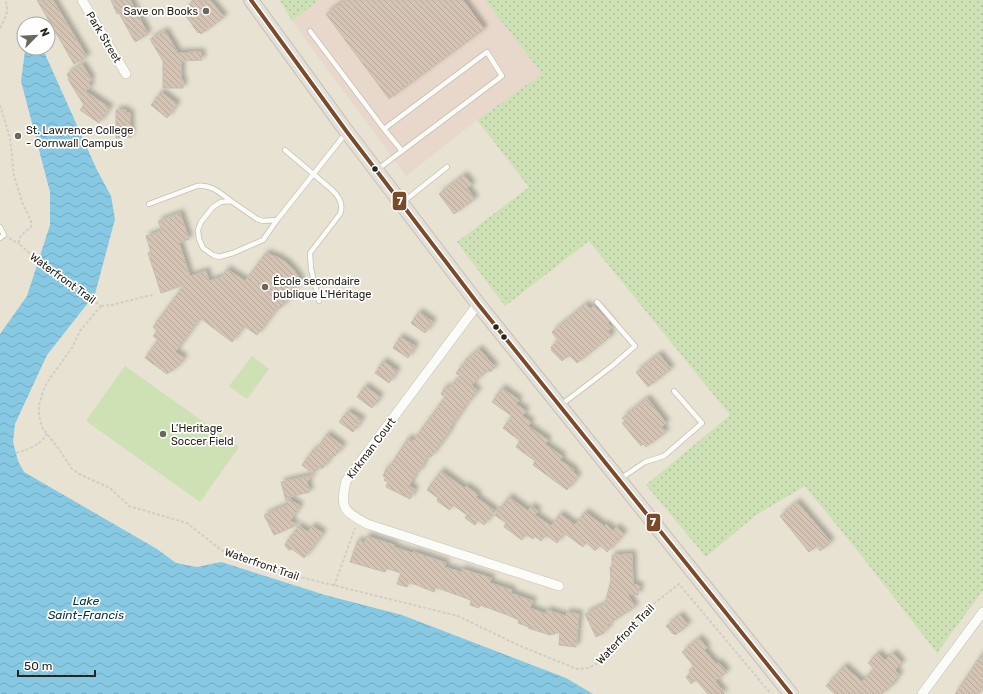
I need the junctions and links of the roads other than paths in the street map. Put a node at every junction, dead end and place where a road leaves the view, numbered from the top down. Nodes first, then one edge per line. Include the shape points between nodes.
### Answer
1 (82, 0) edge
2 (251, 0) edge
3 (310, 31) dead end
4 (126, 74) dead end
5 (384, 129) junction
6 (347, 132) junction
7 (285, 150) dead end
8 (402, 151) junction
9 (447, 167) dead end
10 (376, 170) junction
11 (313, 174) junction
12 (231, 201) junction
13 (401, 203) junction
14 (149, 204) dead end
15 (277, 220) junction
16 (0, 227) edge
17 (2, 237) edge
18 (319, 301) dead end
19 (597, 302) dead end
20 (478, 304) junction
21 (674, 391) dead end
22 (560, 406) junction
23 (619, 480) junction
24 (559, 586) dead end
25 (983, 612) edge
26 (791, 694) edge
27 (922, 694) edge

1 - 4 street, Park Street
2 - 6 main road
3 - 5 lane
5 - 8 lane
5 - 8 lane via 487,52 502,76
6 - 10 main road
6 - 11 lane
7 - 11 lane
8 - 10 lane
9 - 13 lane
10 - 13 main road
11 - 15 lane
11 - 18 lane via 337,195 342,209 310,253
12 - 14 lane via 214,188 204,185
12 - 15 lane via 257,219
12 - 15 lane via 221,202 213,208 198,230 203,248 213,255 226,256 254,245 263,240
13 - 20 main road
16 - 17 lane
19 - 22 lane via 635,346
20 - 22 main road
20 - 24 street, Kirkman Court via 346,481 342,500 348,514 367,524
21 - 23 lane via 702,423 664,456 645,462
22 - 23 main road
23 - 26 main road
25 - 27 street

